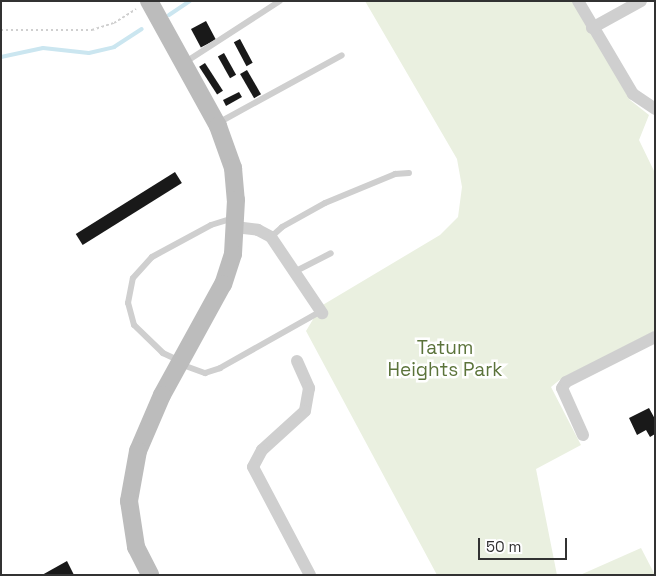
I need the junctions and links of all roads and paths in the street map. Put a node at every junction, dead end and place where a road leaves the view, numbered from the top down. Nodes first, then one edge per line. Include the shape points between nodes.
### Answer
1 (280, 1) edge
2 (578, 1) edge
3 (641, 1) edge
4 (146, 3) edge
5 (592, 28) junction
6 (1, 30) edge
7 (342, 54) dead end
8 (183, 64) junction
9 (655, 109) edge
10 (217, 123) junction
11 (410, 173) dead end
12 (235, 222) junction
13 (271, 238) junction
14 (331, 253) dead end
15 (296, 271) junction
16 (321, 312) joint
17 (653, 342) edge
18 (297, 361) dead end
19 (180, 363) junction
20 (584, 435) dead end
21 (150, 575) edge
22 (310, 575) edge

1 - 8 lane
2 - 5 street
3 - 5 street
4 - 6 path via 114,23 92,30
4 - 8 street
5 - 9 street via 633,94
7 - 10 lane
8 - 10 street
10 - 12 street via 233,168
11 - 13 lane via 395,174 325,203 282,227
12 - 13 street
12 - 19 street via 233,254 223,284
12 - 19 lane via 211,225 152,256 133,278 128,303 134,325 163,353
13 - 15 street
14 - 15 lane
15 - 16 street
16 - 19 lane via 220,368 205,372
17 - 20 street via 566,382 562,388
18 - 22 street via 309,388 305,412 262,450 252,467
19 - 21 street via 138,451 129,501 136,547

